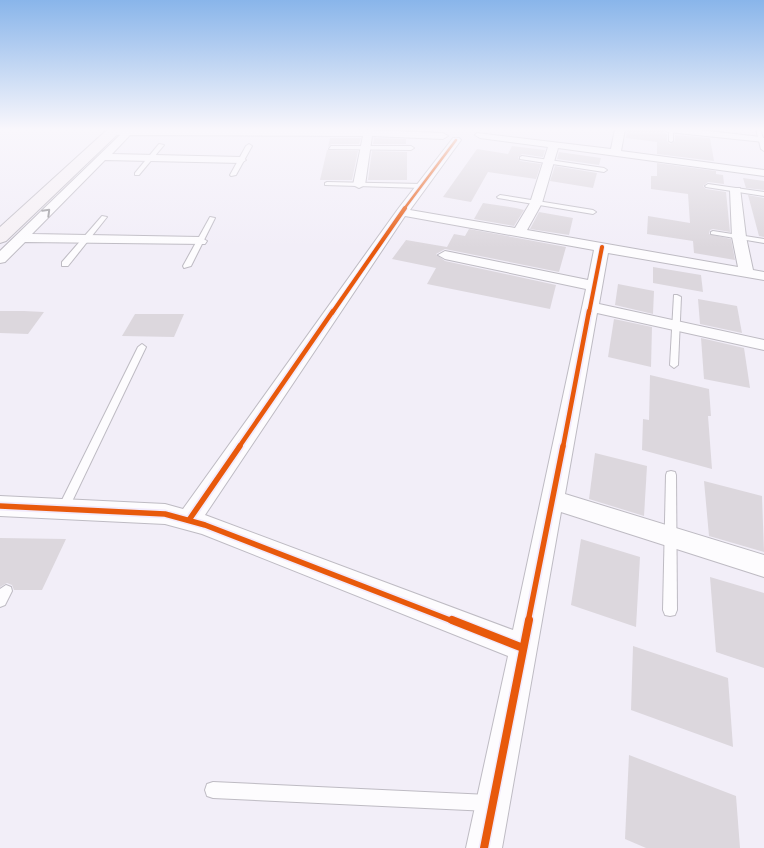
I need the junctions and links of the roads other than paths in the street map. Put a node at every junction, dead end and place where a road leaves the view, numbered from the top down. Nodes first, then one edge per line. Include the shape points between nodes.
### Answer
1 (78, 169) edge
2 (90, 169) edge
3 (142, 169) edge
4 (236, 169) edge
5 (362, 169) edge
6 (434, 169) edge
7 (545, 169) edge
8 (592, 169) edge
9 (731, 169) edge
10 (604, 170) dead end
11 (764, 173) edge
12 (137, 174) dead end
13 (233, 175) dead end
14 (327, 184) dead end
15 (359, 185) junction
16 (422, 186) junction
17 (708, 186) dead end
18 (736, 190) junction
19 (764, 194) edge
20 (500, 197) dead end
21 (536, 203) junction
22 (402, 212) junction
23 (593, 212) dead end
24 (104, 217) dead end
25 (212, 218) dead end
26 (519, 232) junction
27 (713, 233) dead end
28 (0, 237) edge
29 (739, 237) junction
30 (21, 238) junction
31 (86, 239) junction
32 (200, 241) junction
33 (764, 241) edge
34 (602, 247) junction
35 (445, 255) dead end
36 (0, 259) edge
37 (65, 264) dead end
38 (187, 266) dead end
39 (746, 272) junction
40 (764, 276) edge
41 (592, 296) junction
42 (677, 297) dead end
43 (676, 326) junction
44 (764, 345) edge
45 (142, 347) dead end
46 (674, 366) dead end
47 (671, 475) dead end
48 (552, 500) junction
49 (0, 506) edge
50 (63, 509) junction
51 (189, 520) junction
52 (670, 537) junction
53 (764, 566) edge
54 (670, 610) dead end
55 (523, 648) junction
56 (212, 790) dead end
57 (492, 804) junction
58 (484, 848) edge

1 - 28 street
30 -> 2 street
3 - 12 lane
4 - 13 lane
5 - 15 street
6 - 16 street
7 - 21 street
8 - 10 lane
9 - 11 street
14 - 15 lane
15 - 16 lane
16 - 22 street
17 - 18 lane
18 - 19 lane
18 - 29 street
20 - 21 lane
21 - 23 lane
21 - 26 street
22 - 26 street
22 - 51 street
24 - 31 lane
25 - 32 lane
26 - 34 street
27 - 29 lane
29 - 33 lane
29 - 39 street
30 - 31 street
30 - 36 street
31 - 32 street
31 - 37 lane
32 - 38 lane
34 - 39 street
34 - 41 street
35 - 41 street
39 - 40 street
41 - 43 street
41 - 48 street
42 - 43 lane
43 - 44 street
43 - 46 lane
45 - 50 lane
47 - 52 lane
48 - 52 street
48 - 55 street
49 - 50 street
50 - 51 street via 165,514
51 - 55 street
52 - 53 street
52 - 54 lane
55 - 57 street
56 - 57 lane
57 - 58 street

